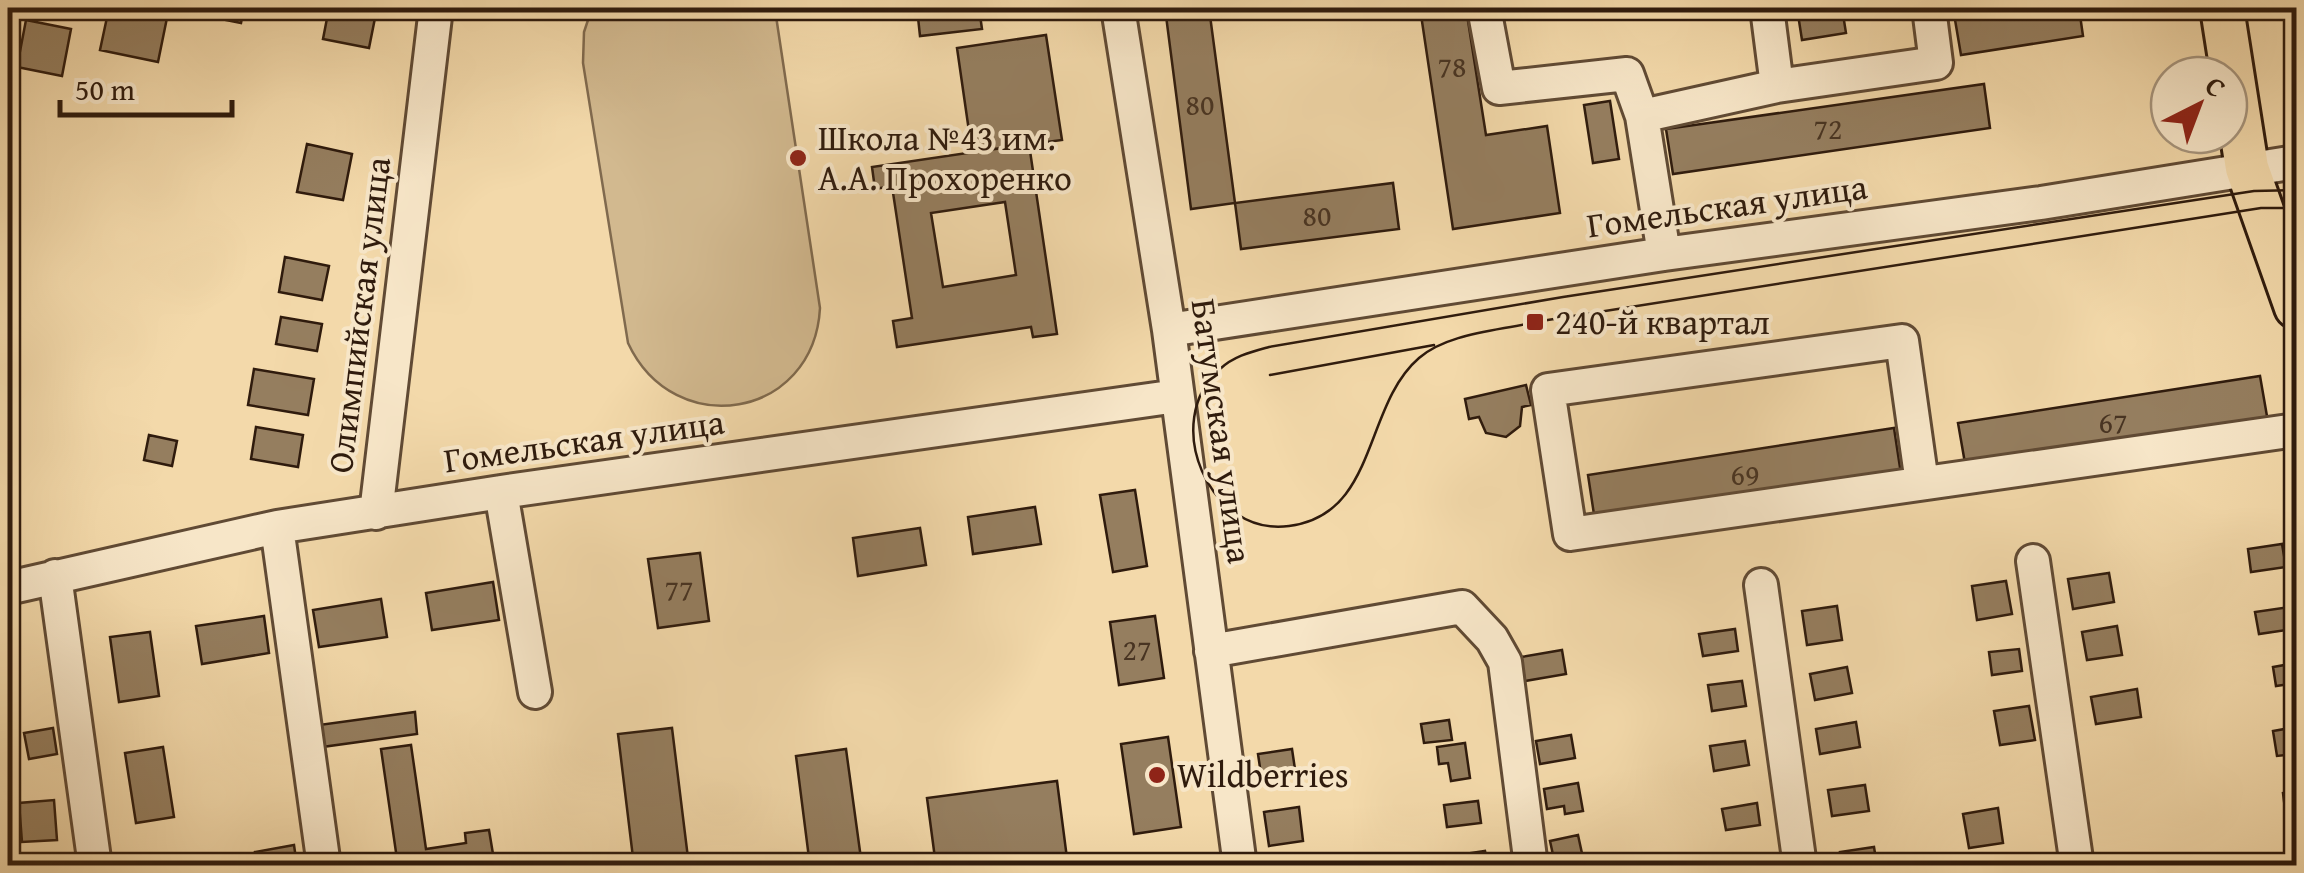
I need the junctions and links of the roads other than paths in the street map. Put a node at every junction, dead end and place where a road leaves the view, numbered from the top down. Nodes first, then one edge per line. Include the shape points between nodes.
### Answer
1 (436, 8) edge
2 (1118, 8) edge
3 (1484, 8) edge
4 (1766, 8) edge
5 (1929, 8) edge
6 (2222, 8) edge
7 (1776, 86) junction
8 (1642, 116) junction
9 (2296, 162) edge
10 (2246, 168) junction
11 (1664, 254) junction
12 (2296, 307) edge
13 (1169, 330) junction
14 (1177, 396) junction
15 (2296, 430) edge
16 (1922, 483) junction
17 (501, 492) junction
18 (376, 513) junction
19 (277, 528) junction
20 (2033, 561) dead end
21 (55, 576) junction
22 (1761, 585) dead end
23 (8, 588) edge
24 (1211, 652) junction
25 (535, 692) dead end
26 (95, 866) edge
27 (324, 866) edge
28 (1240, 866) edge
29 (1530, 866) edge
30 (1800, 866) edge
31 (2077, 866) edge

1 - 18 street, Олимпийская улица
2 - 13 street, Батумская улица
3 - 8 street via 1499,88 1627,74
4 - 7 street
5 - 7 street via 1936,63
6 - 10 main road
7 - 8 street
8 - 11 street
9 - 10 street, Гомельская улица
10 - 11 street, Гомельская улица
10 - 12 main road
11 - 13 street, Гомельская улица
13 - 14 street, Батумская улица
14 - 17 street, Гомельская улица
14 - 24 street, Батумская улица
15 - 16 street
16 - 16 street via 1570,534 1548,390 1902,341
17 - 18 street, Гомельская улица
17 - 25 street
18 - 19 street, Гомельская улица
19 - 21 street, Гомельская улица
19 - 27 street
20 - 31 street
21 - 23 street, Гомельская улица
21 - 26 street
22 - 30 street
24 - 28 street, Батумская улица
24 - 29 street via 1462,607 1505,662

